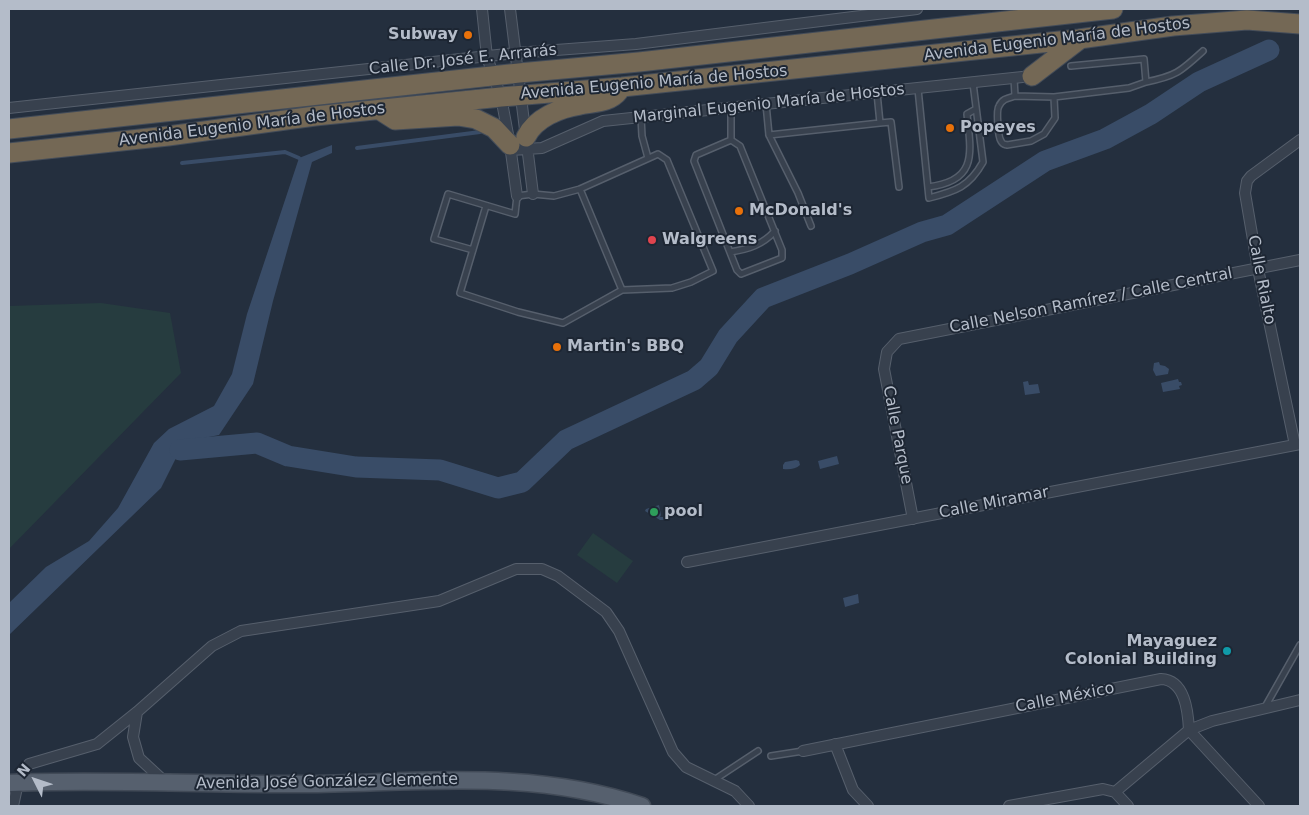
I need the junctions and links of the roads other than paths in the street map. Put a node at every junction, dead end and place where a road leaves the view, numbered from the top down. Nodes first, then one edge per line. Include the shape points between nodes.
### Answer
1 (482, 9) edge
2 (510, 9) edge
3 (917, 9) edge
4 (1113, 9) edge
5 (887, 11) edge
6 (1299, 23) edge
7 (1079, 40) junction
8 (1202, 52) dead end
9 (516, 53) junction
10 (487, 57) junction
11 (1071, 66) dead end
12 (519, 73) junction
13 (494, 76) junction
14 (1032, 76) joint
15 (1014, 78) junction
16 (1146, 82) junction
17 (973, 83) junction
18 (622, 88) junction
19 (918, 88) junction
20 (877, 93) junction
21 (521, 96) junction
22 (1015, 96) junction
23 (501, 97) junction
24 (1054, 97) junction
25 (766, 104) junction
26 (9, 108) edge
27 (731, 108) junction
28 (976, 109) junction
29 (378, 110) junction
30 (641, 117) junction
31 (880, 123) junction
32 (9, 129) edge
33 (769, 135) junction
34 (731, 140) junction
35 (1300, 140) edge
36 (519, 145) junction
37 (9, 153) edge
38 (648, 158) junction
39 (928, 187) junction
40 (899, 188) dead end
41 (580, 189) junction
42 (533, 194) junction
43 (517, 196) junction
44 (486, 206) junction
45 (811, 226) dead end
46 (775, 231) junction
47 (473, 250) junction
48 (730, 252) junction
49 (1300, 260) edge
50 (1258, 269) junction
51 (622, 290) junction
52 (887, 352) joint
53 (1298, 445) edge
54 (913, 519) junction
55 (687, 562) dead end
56 (1300, 646) edge
57 (1300, 700) edge
58 (1264, 708) junction
59 (137, 712) junction
60 (1189, 730) junction
61 (835, 744) junction
62 (758, 751) dead end
63 (803, 751) joint
64 (771, 756) dead end
65 (714, 780) junction
66 (13, 783) edge
67 (166, 783) junction
68 (1116, 792) junction
69 (13, 806) edge
70 (642, 806) edge
71 (749, 806) edge
72 (868, 806) edge
73 (1010, 806) edge
74 (1128, 806) edge
75 (1258, 806) edge

1 - 10 street
2 - 9 street
3 - 5 street, Calle Dr. José E. Arrarás
4 - 12 highway, Avenida Eugenio María de Hostos
5 - 9 street, Calle Dr. José E. Arrarás via 636,44
6 - 7 highway, Avenida Eugenio María de Hostos via 1247,20 1173,26
7 - 14 highway
7 - 18 highway, Avenida Eugenio María de Hostos
8 - 16 lane via 1172,76
9 - 10 street, Calle Dr. José E. Arrarás
9 - 12 street
10 - 13 street
10 - 26 street, Calle Dr. José E. Arrarás
11 - 16 lane via 1144,59
12 - 13 highway, Avenida Eugenio María de Hostos
12 - 21 street
13 - 23 street
13 - 32 highway, Avenida Eugenio María de Hostos
14 - 15 street, Marginal Eugenio María de Hostos
15 - 17 street, Marginal Eugenio María de Hostos
15 - 22 lane
16 - 24 lane via 1129,88
17 - 19 street, Marginal Eugenio María de Hostos
17 - 28 lane
18 - 21 highway, Avenida Eugenio María de Hostos
18 - 36 highway via 614,97 568,107 544,118 529,129
19 - 20 street, Marginal Eugenio María de Hostos
19 - 39 lane
20 - 25 street, Marginal Eugenio María de Hostos
20 - 31 lane
21 - 23 highway, Avenida Eugenio María de Hostos
21 - 36 street
22 - 24 lane
22 - 24 lane via 1006,98 999,105 1002,142 1008,145 1040,137 1052,125
23 - 29 highway, Avenida Eugenio María de Hostos
23 - 36 street
25 - 27 street, Marginal Eugenio María de Hostos
25 - 33 lane
27 - 30 street, Marginal Eugenio María de Hostos
27 - 34 lane
28 - 39 lane via 967,114 971,152 967,167 956,179
28 - 39 lane via 983,162 962,187 951,193 929,198
29 - 36 highway via 395,120 458,116 476,119
29 - 37 highway, Avenida Eugenio María de Hostos
30 - 36 street, Marginal Eugenio María de Hostos via 603,121 542,148
30 - 38 lane
31 - 33 lane
31 - 40 lane via 891,122
33 - 45 lane
34 - 46 lane via 740,146
34 - 48 lane via 696,155 694,161
35 - 50 street, Calle Rialto via 1251,176 1245,188
36 - 42 street
36 - 43 street
38 - 41 lane
38 - 51 lane via 658,154 667,160 713,271 672,288
41 - 42 lane via 554,196
41 - 51 lane
42 - 43 lane
43 - 44 lane via 515,214
44 - 47 lane
44 - 47 lane via 448,194 434,239
46 - 48 lane via 766,241
46 - 48 lane via 782,258 741,274
47 - 51 lane via 460,293 550,321 563,323
49 - 50 street, Calle Nelson Ramírez / Calle Central
50 - 52 street, Calle Nelson Ramírez / Calle Central via 899,339
50 - 53 street, Calle Rialto
52 - 54 street, Calle Parque via 884,369
53 - 54 street, Calle Miramar
54 - 55 street, Calle Miramar
56 - 58 lane
57 - 58 street
58 - 60 street
59 - 65 street via 212,646 240,631 439,601 516,570 542,569 558,576 606,612 619,632 672,752 686,767
59 - 66 street via 97,744 28,764
59 - 67 street via 133,737 139,758
60 - 61 street, Calle México via 1180,690 1176,683 1161,679
60 - 68 street
60 - 75 street
61 - 63 street, Calle México
61 - 72 street via 853,790
62 - 65 lane
63 - 64 lane
65 - 71 street via 735,791
66 - 67 main road, Avenida José González Clemente
66 - 69 street
67 - 70 main road, Avenida José González Clemente via 510,780 552,784
68 - 73 street via 1103,788
68 - 74 street

